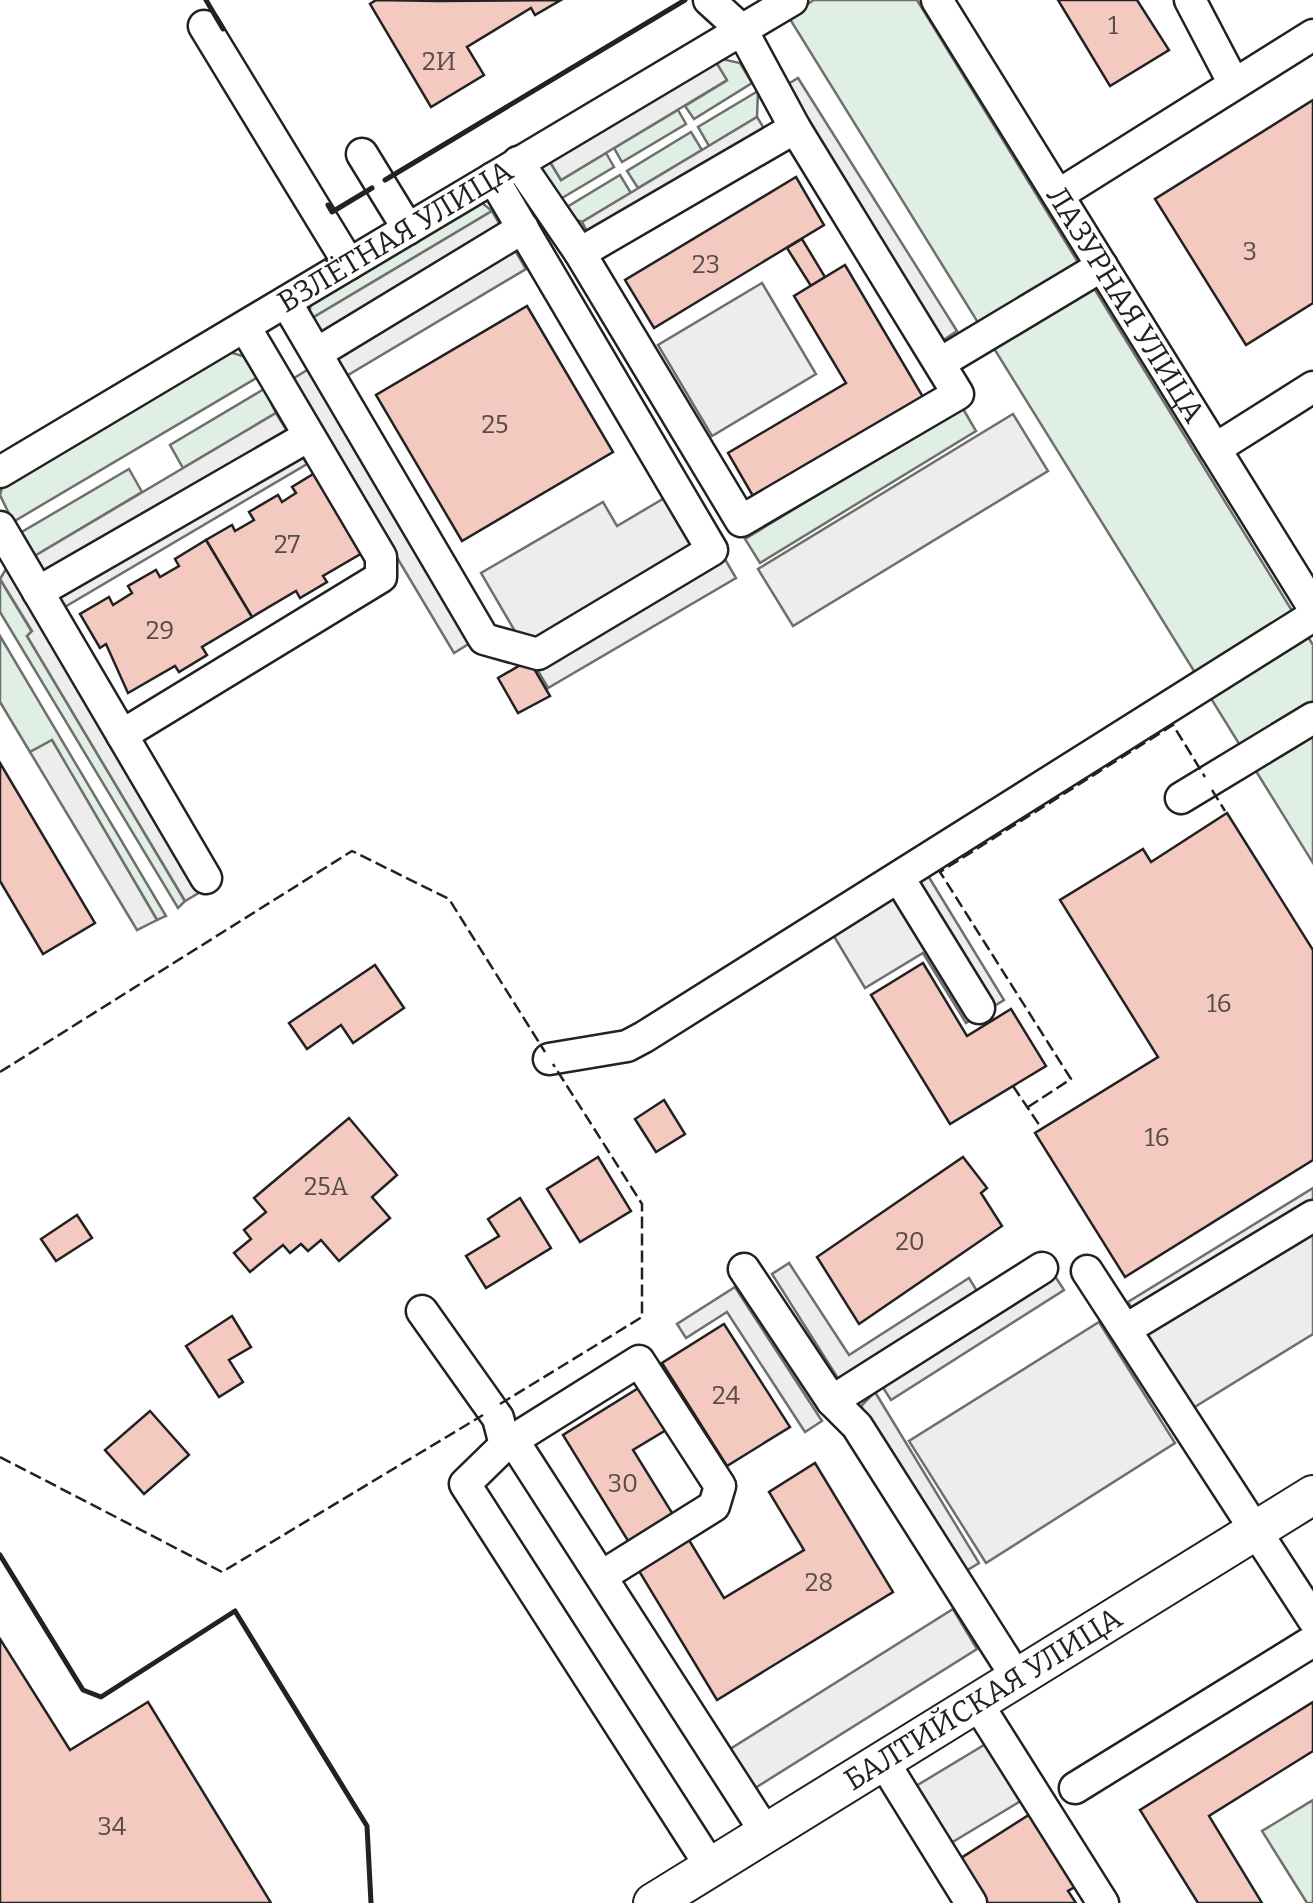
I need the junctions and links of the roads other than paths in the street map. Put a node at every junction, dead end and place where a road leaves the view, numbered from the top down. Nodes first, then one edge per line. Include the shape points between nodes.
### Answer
1 (709, 0) edge
2 (792, 0) edge
3 (937, 0) edge
4 (1190, 0) edge
5 (204, 26) dead end
6 (742, 30) junction
7 (1313, 35) edge
8 (1234, 84) junction
9 (795, 128) junction
10 (362, 154) dead end
11 (506, 170) junction
12 (1058, 195) junction
13 (522, 228) junction
14 (408, 229) junction
15 (580, 254) junction
16 (349, 264) junction
17 (1102, 266) junction
18 (286, 302) junction
19 (245, 327) junction
20 (317, 354) junction
21 (940, 364) junction
22 (1313, 387) edge
23 (308, 436) junction
24 (1215, 449) junction
25 (0, 472) edge
26 (0, 527) edge
27 (38, 592) junction
28 (1313, 607) edge
29 (1313, 616) edge
30 (1313, 718) edge
31 (122, 734) junction
32 (1181, 798) dead end
33 (206, 878) dead end
34 (898, 878) junction
35 (979, 1008) dead end
36 (549, 1058) dead end
37 (1313, 1216) edge
38 (1042, 1268) dead end
39 (744, 1269) dead end
40 (1087, 1271) dead end
41 (422, 1310) dead end
42 (1128, 1328) junction
43 (832, 1402) junction
44 (509, 1442) junction
45 (1313, 1495) edge
46 (1256, 1530) junction
47 (602, 1576) junction
48 (1313, 1619) edge
49 (1313, 1641) edge
50 (1017, 1678) junction
51 (977, 1703) junction
52 (883, 1761) junction
53 (1075, 1788) dead end
54 (766, 1833) junction
55 (711, 1867) junction
56 (653, 1903) edge
57 (971, 1903) edge
58 (1103, 1903) edge

1 - 6 street
2 - 6 street, ВЗЛЁТНАЯ УЛИЦА
3 - 12 street, ЛАЗУРНАЯ УЛИЦА
4 - 8 street
5 - 16 street
6 - 9 street
6 - 11 street, ВЗЛЁТНАЯ УЛИЦА
7 - 8 street
8 - 12 street
9 - 15 street
9 - 21 street
10 - 14 street
11 - 13 street
11 - 14 street, ВЗЛЁТНАЯ УЛИЦА
11 - 15 street
12 - 17 street, ЛАЗУРНАЯ УЛИЦА
13 - 20 street
13 - 20 street via 712,550 538,654 484,639
14 - 16 street, ВЗЛЁТНАЯ УЛИЦА
15 - 21 street via 741,522 958,394
16 - 18 street, ВЗЛЁТНАЯ УЛИЦА
17 - 21 street
17 - 24 street, ЛАЗУРНАЯ УЛИЦА
18 - 19 street, ВЗЛЁТНАЯ УЛИЦА
18 - 20 street
19 - 23 street
19 - 25 street, ВЗЛЁТНАЯ УЛИЦА
22 - 24 street
23 - 27 street
23 - 31 street via 382,557 380,577
24 - 28 street, ЛАЗУРНАЯ УЛИЦА
26 - 27 street
27 - 31 street
29 - 34 street
30 - 32 street
31 - 33 street
34 - 35 street
34 - 36 street via 628,1046
37 - 42 street
38 - 43 street
39 - 43 street
40 - 42 street
41 - 44 street
42 - 46 street
43 - 50 street via 857,1426
44 - 47 street
44 - 47 street via 638,1361 720,1486 714,1506
44 - 55 street via 464,1484
45 - 46 main road, БАЛТИЙСКАЯ УЛИЦА
46 - 48 street
46 - 50 main road, БАЛТИЙСКАЯ УЛИЦА
47 - 54 street
49 - 53 street
50 - 51 main road, БАЛТИЙСКАЯ УЛИЦА
51 - 52 main road, БАЛТИЙСКАЯ УЛИЦА
51 - 58 street
52 - 54 main road, БАЛТИЙСКАЯ УЛИЦА
52 - 57 street
54 - 55 main road, БАЛТИЙСКАЯ УЛИЦА
55 - 56 main road, БАЛТИЙСКАЯ УЛИЦА

